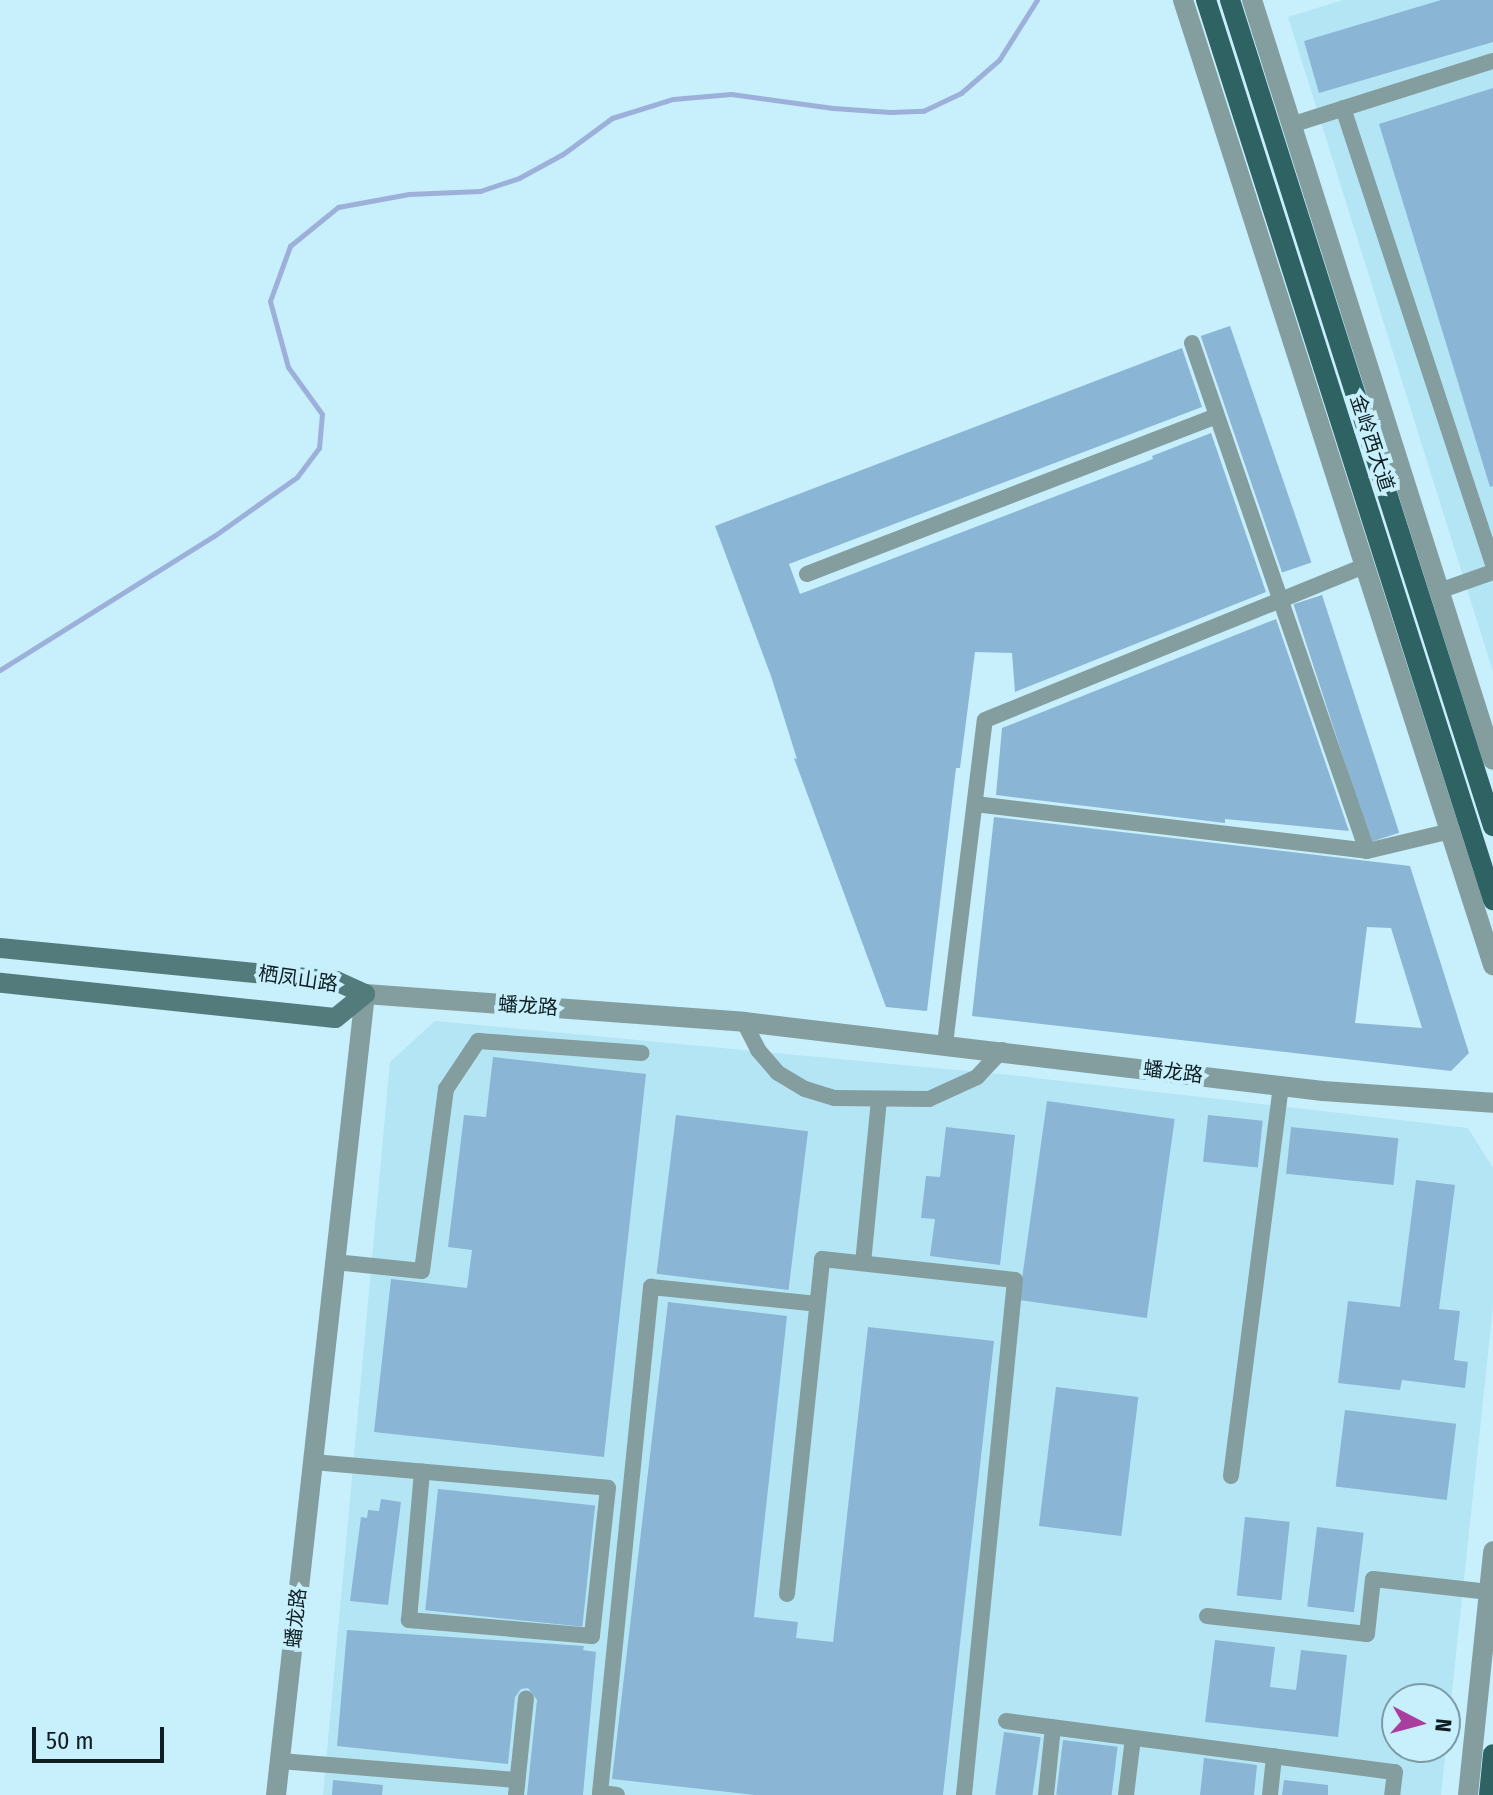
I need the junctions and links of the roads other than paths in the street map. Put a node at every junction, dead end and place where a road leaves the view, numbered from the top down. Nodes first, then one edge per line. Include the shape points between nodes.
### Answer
1 (1183, 0) edge
2 (1206, 0) edge
3 (1230, 0) edge
4 (1252, 0) edge
5 (1493, 61) edge
6 (1343, 108) junction
7 (1291, 125) junction
8 (1192, 343) dead end
9 (1217, 416) junction
10 (1493, 563) edge
11 (1364, 566) junction
12 (1493, 572) edge
13 (807, 574) dead end
14 (1439, 591) junction
15 (1282, 600) junction
16 (1493, 760) edge
17 (975, 804) junction
18 (1493, 826) edge
19 (1450, 831) junction
20 (1367, 851) junction
21 (1493, 900) edge
22 (0, 948) edge
23 (1493, 965) edge
24 (0, 983) edge
25 (365, 994) junction
26 (744, 1022) junction
27 (945, 1044) junction
28 (1002, 1050) junction
29 (642, 1053) dead end
30 (1281, 1085) junction
31 (879, 1101) junction
32 (1493, 1103) edge
33 (335, 1262) junction
34 (863, 1263) junction
35 (817, 1304) junction
36 (313, 1462) junction
37 (422, 1472) junction
38 (1231, 1476) dead end
39 (1493, 1551) edge
40 (1489, 1592) junction
41 (787, 1594) dead end
42 (1207, 1616) dead end
43 (526, 1699) dead end
44 (1006, 1721) dead end
45 (1053, 1727) junction
46 (1133, 1738) junction
47 (1493, 1754) edge
48 (1274, 1756) junction
49 (280, 1761) junction
50 (517, 1788) edge
51 (276, 1795) edge
52 (617, 1795) edge
53 (964, 1795) edge
54 (1046, 1795) edge
55 (1126, 1795) edge
56 (1270, 1795) edge
57 (1392, 1795) edge
58 (1468, 1795) edge
59 (1489, 1795) edge

1 - 11 street
2 - 21 main road, 金岭西大道
3 - 18 main road, 金岭西大道
4 - 7 street
5 - 6 street
6 - 7 street
6 - 10 street
7 - 14 street
8 - 9 street
9 - 13 street
9 - 15 street
11 - 15 street
11 - 19 street
12 - 14 street
14 - 16 street
15 - 17 street via 985,720
15 - 20 street
17 - 20 street
17 - 27 street
19 - 20 street
19 - 23 street
22 - 25 main road, 栖凤山路 via 336,981
24 - 25 main road, 栖凤山路 via 335,1018
25 - 26 street, 蟠龙路
25 - 33 street, 蟠龙路
26 - 27 street, 蟠龙路
26 - 31 street via 767,1062 791,1082 835,1098
27 - 28 street, 蟠龙路
28 - 30 street, 蟠龙路
28 - 31 street via 977,1077 946,1094
29 - 33 street via 478,1041 446,1089 422,1271
30 - 32 street, 蟠龙路
30 - 38 street
31 - 34 street
33 - 36 street, 蟠龙路
34 - 35 street via 822,1259
34 - 53 street via 1015,1280
35 - 41 street
35 - 52 street via 651,1287 600,1793
36 - 37 street
36 - 49 street, 蟠龙路
37 - 37 street via 409,1620 592,1636 608,1488
39 - 40 street
40 - 42 street via 1373,1579 1367,1634
40 - 58 street
43 - 50 street
44 - 45 street
45 - 46 street
45 - 54 street
46 - 48 street
46 - 55 street
47 - 59 main road
48 - 56 street
48 - 57 street via 1395,1772
49 - 50 street
49 - 51 street, 蟠龙路

